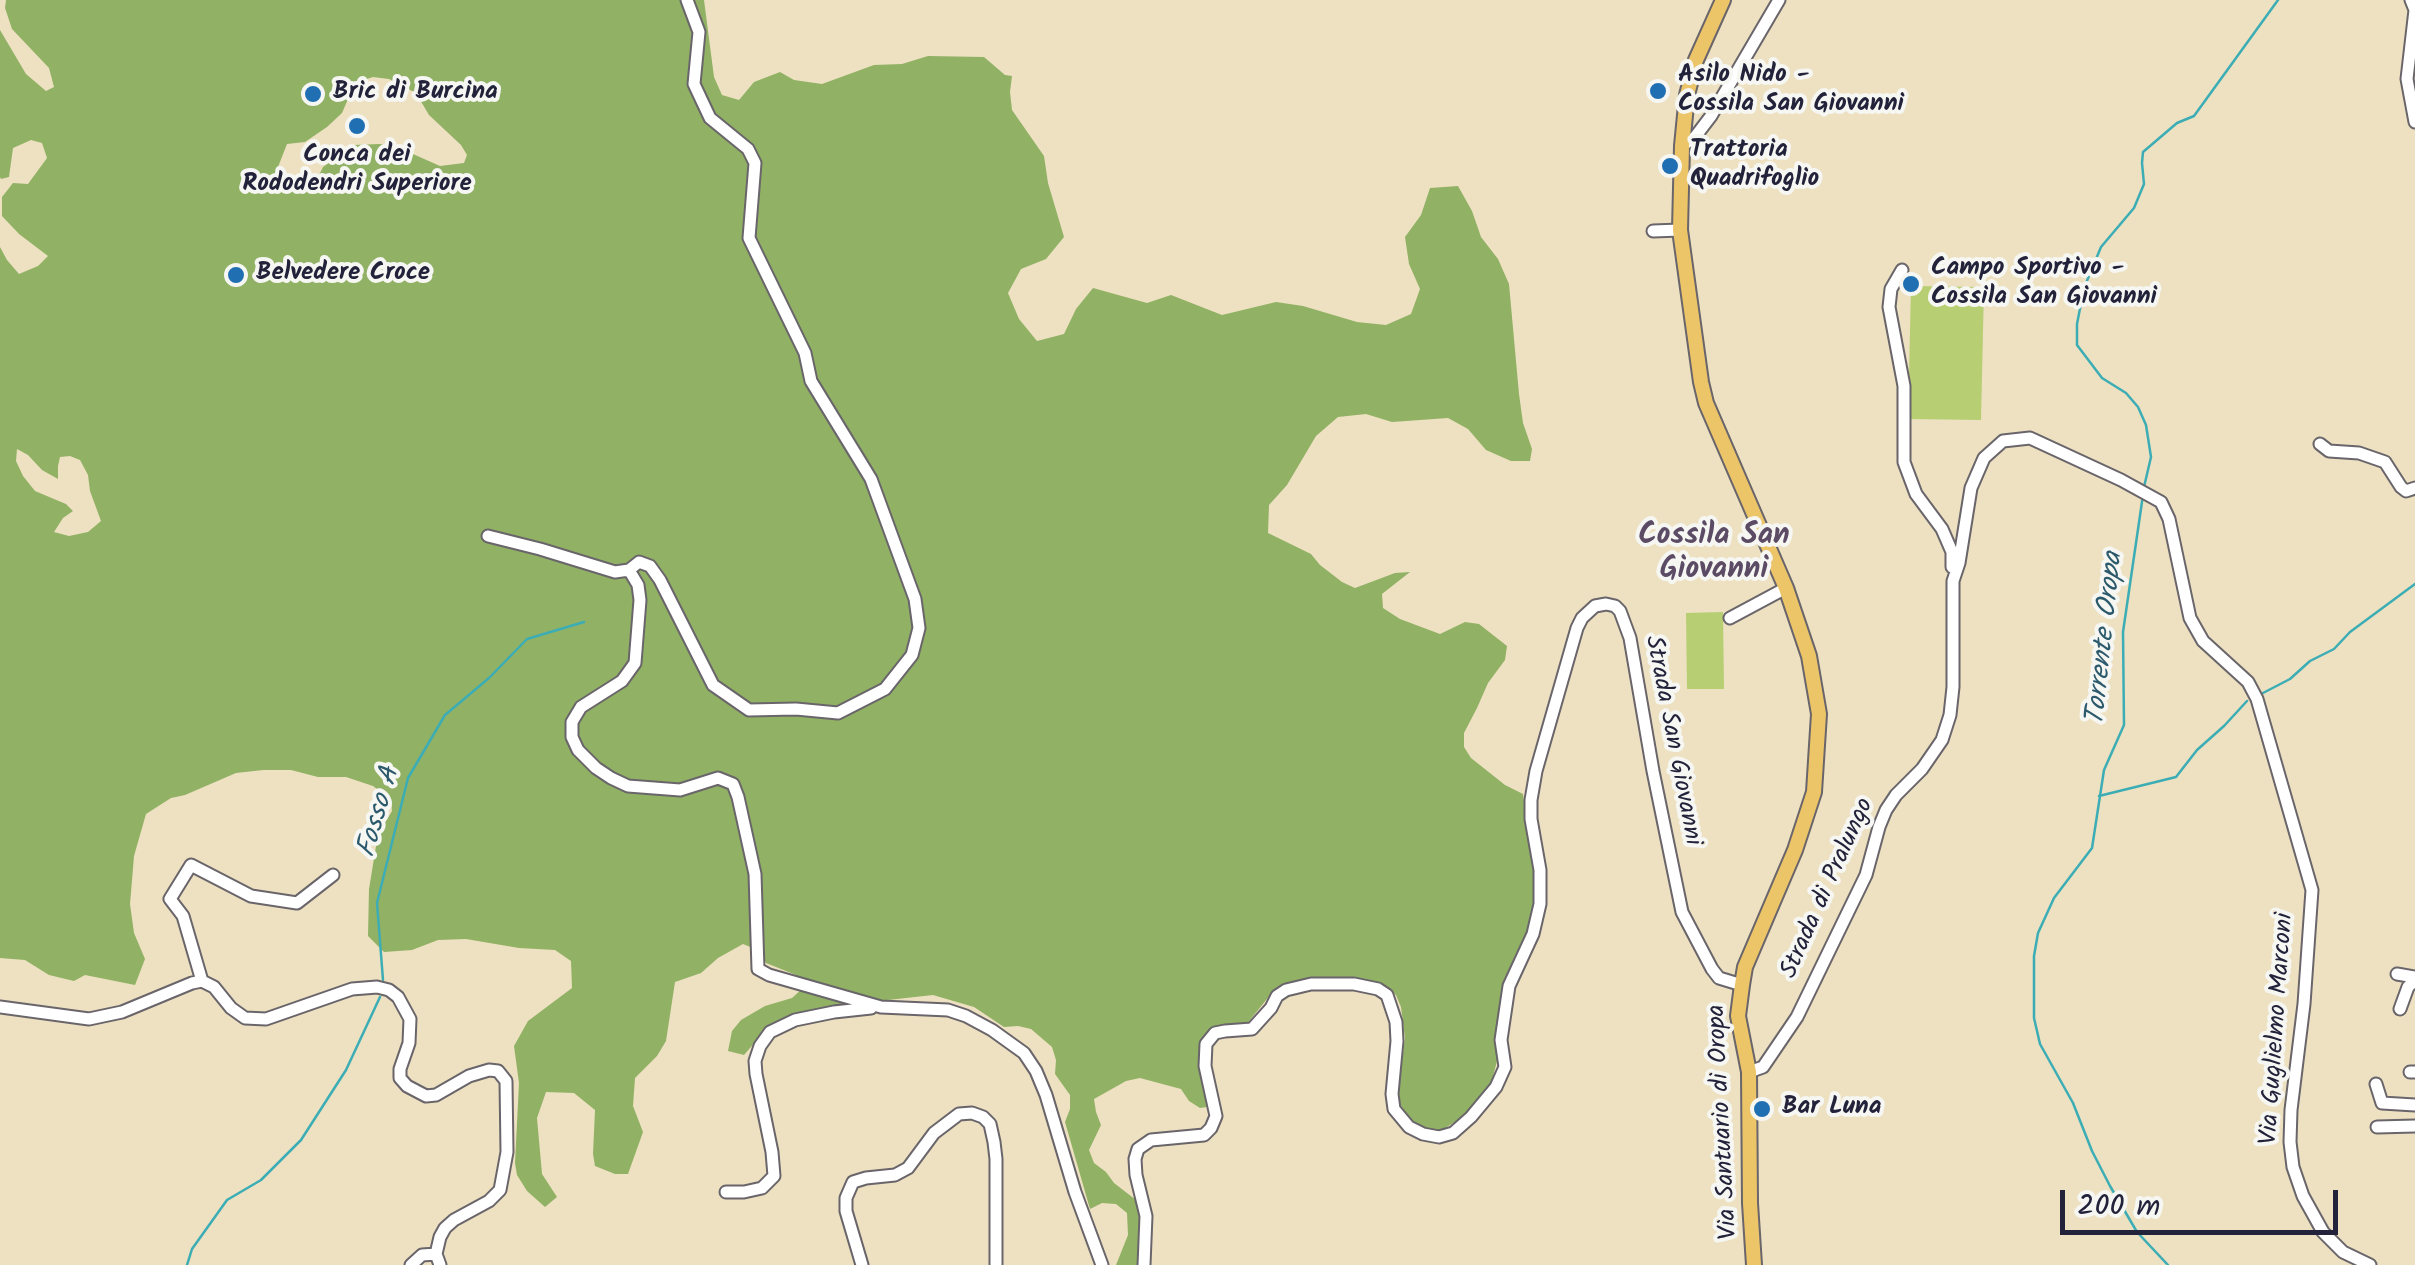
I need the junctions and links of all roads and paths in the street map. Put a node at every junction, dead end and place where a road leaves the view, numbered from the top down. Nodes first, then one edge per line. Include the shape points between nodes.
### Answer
1 (687, 0) edge
2 (1723, 0) edge
3 (1779, 0) edge
4 (2411, 0) edge
5 (2415, 122) edge
6 (1682, 146) junction
7 (1680, 230) junction
8 (1653, 231) dead end
9 (1902, 270) dead end
10 (2320, 444) dead end
11 (2415, 488) edge
12 (2161, 502) joint
13 (488, 536) dead end
14 (628, 570) junction
15 (1953, 581) junction
16 (1786, 588) junction
17 (1730, 618) dead end
18 (333, 875) dead end
19 (2397, 974) dead end
20 (2415, 978) edge
21 (202, 982) junction
22 (1742, 985) junction
23 (0, 1007) edge
24 (881, 1007) junction
25 (2400, 1009) dead end
26 (1749, 1072) junction
27 (2376, 1084) dead end
28 (2415, 1104) edge
29 (2415, 1126) edge
30 (2377, 1127) dead end
31 (726, 1192) dead end
32 (438, 1259) edge
33 (411, 1265) edge
34 (862, 1265) edge
35 (996, 1265) edge
36 (1102, 1265) edge
37 (1144, 1265) edge
38 (1754, 1265) edge
39 (2370, 1265) edge

1 - 14 street via 698,32 694,84 710,118 755,163 749,238 805,352 812,381 871,480 915,599 919,628 912,654 885,689 838,713 749,710 713,685 650,566 639,562
2 - 6 main road, Via Santuario di Oropa via 1696,60
3 - 6 street via 1711,116
4 - 5 street via 2407,79
6 - 7 main road, Via Santuario di Oropa
7 - 8 street
7 - 16 main road, Via Santuario di Oropa via 1706,403
9 - 15 street via 1889,308 1904,386 1904,462 1952,552
10 - 11 street via 2329,452 2385,462 2401,487
12 - 15 street, Strada di Pralungo via 2030,438 2003,441 1984,458 1971,488
12 - 39 street, Via Guglielmo Marconi via 2190,618 2203,641 2248,682 2256,700 2312,890 2293,1167 2323,1232
13 - 14 street via 614,572
14 - 24 street via 640,600 635,662 622,681 581,707 572,722 578,750 628,786 680,790 718,778 732,784 755,874 758,969
15 - 26 street, Strada di Pralungo via 1953,686 1942,740 1886,810 1866,875 1796,1017 1763,1067
16 - 17 street
16 - 22 main road, Via Santuario di Oropa via 1810,656 1819,714 1814,792
18 - 21 street via 297,903 251,896 191,865 170,899 183,916
19 - 20 street
20 - 25 street
21 - 23 street via 89,1019
21 - 32 street via 253,1020 352,989 388,990 410,1019 400,1069 407,1086 436,1095 481,1072 503,1075 507,1152 500,1190 445,1228
22 - 26 main road, Via Santuario di Oropa via 1738,1016
22 - 37 street, Strada San Giovanni via 1719,978 1682,912 1630,638 1615,606 1595,606 1576,628 1536,771 1531,819 1540,904 1509,986 1501,1040 1505,1067 1496,1088 1453,1133 1423,1134 1394,1109 1396,1022 1386,995 1354,984 1286,990 1252,1030 1224,1030 1206,1044 1216,1116 1211,1128 1204,1135 1151,1140 1138,1150
24 - 31 street via 794,1020 770,1032 755,1061 774,1176 762,1188
24 - 36 street via 948,1010 1024,1053 1046,1095
26 - 38 main road, Via Santuario di Oropa
27 - 28 street via 2382,1103
29 - 30 street
32 - 33 street via 422,1255
34 - 35 street via 846,1210 853,1182 908,1168 934,1133 972,1112 990,1124 994,1142

